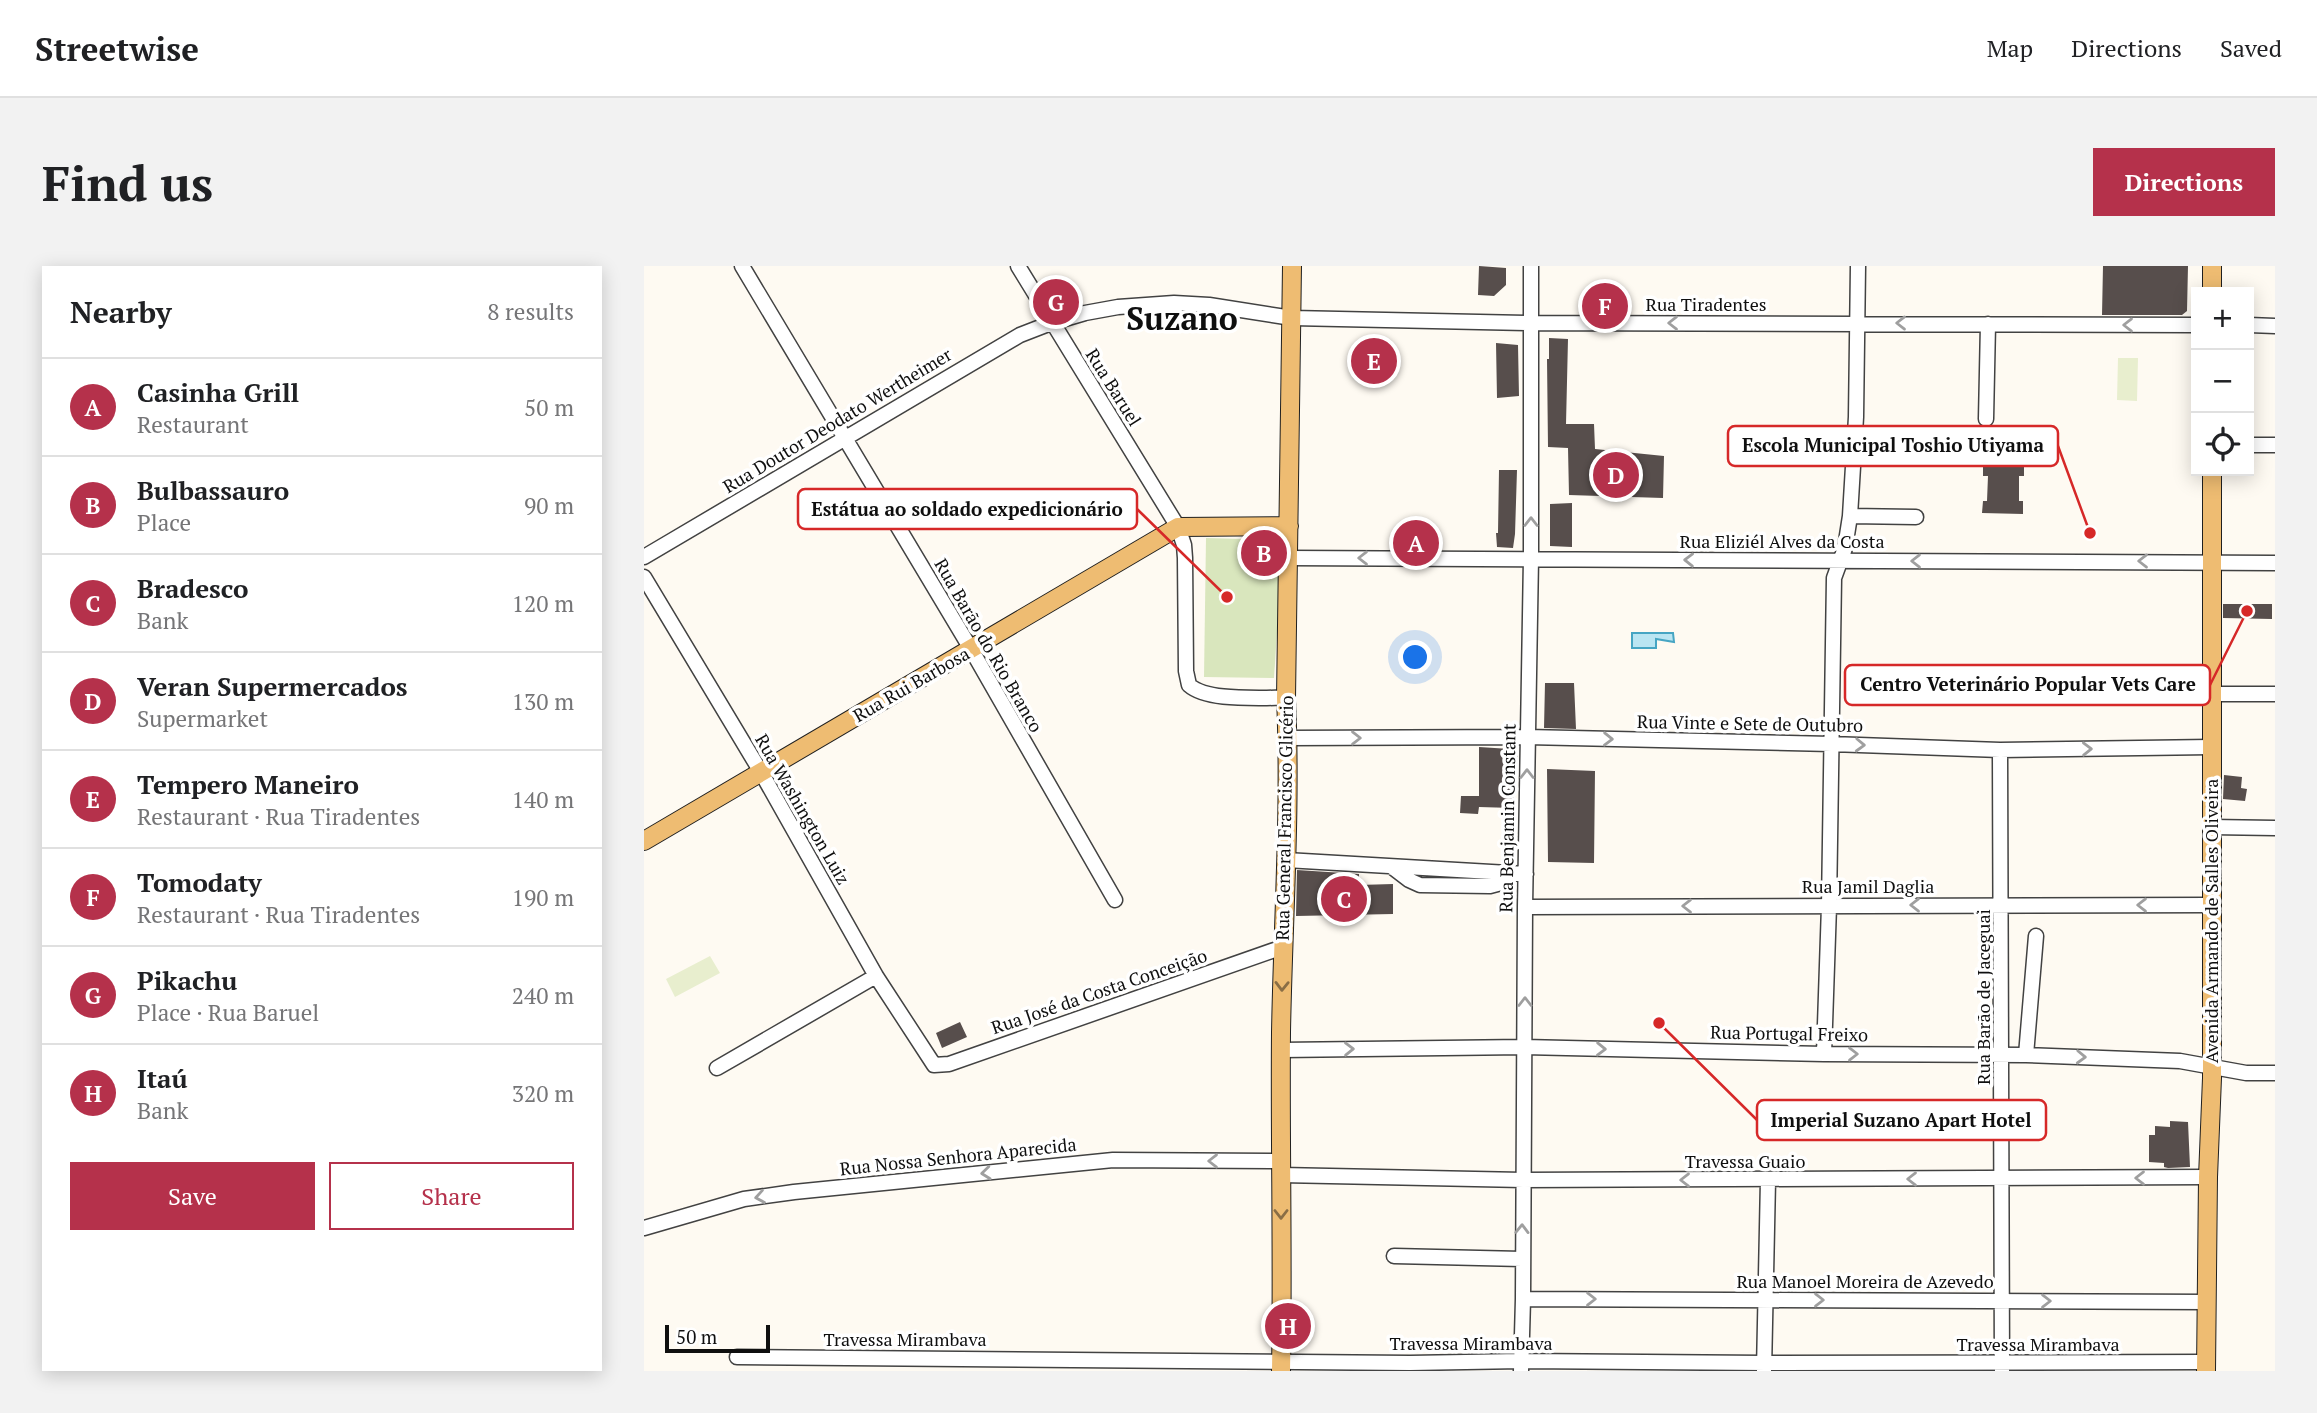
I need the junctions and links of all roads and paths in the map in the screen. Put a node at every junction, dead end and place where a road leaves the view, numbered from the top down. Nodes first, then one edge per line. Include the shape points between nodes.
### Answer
1 (742, 266) edge
2 (1018, 266) edge
3 (1292, 266) edge
4 (1531, 266) edge
5 (1858, 266) edge
6 (2212, 266) edge
7 (2212, 287) edge
8 (1292, 318) junction
9 (1051, 323) junction
10 (1531, 323) junction
11 (1858, 323) junction
12 (1988, 324) junction
13 (2191, 325) edge
14 (2254, 326) edge
15 (2275, 326) edge
16 (1986, 419) dead end
17 (844, 438) junction
18 (2254, 444) edge
19 (2275, 445) edge
20 (2212, 476) edge
21 (1850, 516) junction
22 (1916, 517) dead end
23 (1289, 526) junction
24 (1178, 527) junction
25 (644, 556) edge
26 (1289, 558) junction
27 (1531, 558) junction
28 (1839, 561) junction
29 (2212, 561) junction
30 (2275, 563) edge
31 (644, 577) edge
32 (971, 649) junction
33 (2212, 694) junction
34 (2275, 694) edge
35 (1286, 698) junction
36 (1527, 737) junction
37 (1287, 738) junction
38 (1832, 744) junction
39 (2211, 747) junction
40 (2000, 750) junction
41 (761, 772) junction
42 (2211, 827) junction
43 (2275, 828) edge
44 (644, 841) edge
45 (1286, 860) junction
46 (1519, 874) junction
47 (1115, 900) dead end
48 (2002, 905) junction
49 (2211, 905) junction
50 (1829, 906) junction
51 (1525, 907) junction
52 (2036, 936) dead end
53 (1283, 947) junction
54 (876, 976) junction
55 (1524, 1047) junction
56 (1281, 1050) junction
57 (1824, 1054) junction
58 (2002, 1054) junction
59 (2026, 1055) junction
60 (929, 1060) joint
61 (2211, 1067) junction
62 (717, 1068) dead end
63 (2275, 1073) edge
64 (1281, 1168) junction
65 (2208, 1177) junction
66 (2002, 1179) junction
67 (1523, 1180) junction
68 (1768, 1180) junction
69 (644, 1228) edge
70 (1395, 1256) dead end
71 (1522, 1259) junction
72 (1523, 1299) junction
73 (1765, 1300) junction
74 (2002, 1301) junction
75 (2207, 1302) junction
76 (737, 1357) dead end
77 (847, 1365) edge
78 (1033, 1365) edge
79 (1281, 1366) edge
80 (1521, 1366) edge
81 (2206, 1366) edge
82 (1764, 1367) edge
83 (2002, 1367) edge

1 - 17 street, Rua Barão do Rio Branco
2 - 9 street, Rua Baruel
3 - 8 main road, Rua General Francisco Glicério
4 - 10 street, Rua Benjamin Constant
5 - 11 street
6 - 7 main road
8 - 9 street, Rua Tiradentes via 1174,303 1118,307
8 - 10 street, Rua Tiradentes
8 - 23 main road, Rua General Francisco Glicério
9 - 17 street, Rua Doutor Deodato Wertheimer via 1020,335
9 - 24 street, Rua Baruel
11 -> 10 street, Rua Tiradentes
27 -> 10 street, Rua Benjamin Constant
12 -> 11 street, Rua Tiradentes
11 - 21 street
13 -> 12 street, Rua Tiradentes
12 - 16 street
14 - 15 street
17 - 25 street, Rua Doutor Deodato Wertheimer
17 - 32 street, Rua Barão do Rio Branco
18 - 19 street
20 - 29 main road, Avenida Armando de Salles Oliveira
21 - 22 street
21 - 28 street
23 - 24 main road
23 - 26 main road, Rua General Francisco Glicério
24 - 32 main road, Rua Rui Barbosa
24 - 35 street via 1185,558 1189,685 1202,694
27 -> 26 street, Rua Eliziél Alves da Costa
26 - 35 main road, Rua General Francisco Glicério
28 -> 27 street, Rua Eliziél Alves da Costa
27 - 36 street, Rua Benjamin Constant
29 -> 28 street, Rua Eliziél Alves da Costa
28 - 38 street via 1834,578
29 - 30 street, Rua Eliziél Alves da Costa
29 - 33 main road, Avenida Armando de Salles Oliveira
31 - 41 street, Rua Washington Luiz
32 - 41 main road, Rua Rui Barbosa
32 - 47 street, Rua Barão do Rio Branco
33 - 34 street
33 - 39 main road, Avenida Armando de Salles Oliveira
35 - 37 main road, Rua General Francisco Glicério
37 -> 36 street, Rua Vinte e Sete de Outubro
36 -> 38 street, Rua Vinte e Sete de Outubro
46 -> 36 street, Rua Benjamin Constant
37 - 45 main road, Rua General Francisco Glicério
38 -> 40 street, Rua Vinte e Sete de Outubro
38 - 50 street
40 -> 39 street, Rua Vinte e Sete de Outubro
39 - 42 main road, Avenida Armando de Salles Oliveira
40 - 48 street, Rua Barão de Jaceguai
41 - 44 main road, Rua Rui Barbosa
41 - 54 street, Rua Washington Luiz
42 - 43 street
42 - 49 main road, Avenida Armando de Salles Oliveira
45 - 46 street via 1392,867 1420,885 1490,886
45 - 53 main road, Rua General Francisco Glicério
46 - 51 street, Rua Benjamin Constant
49 -> 48 street, Rua Jamil Daglia
48 -> 50 street, Rua Jamil Daglia
48 - 58 street, Rua Barão de Jaceguai
49 - 61 main road, Avenida Armando de Salles Oliveira
50 -> 51 street, Rua Jamil Daglia
50 - 57 street
55 -> 51 street, Rua Benjamin Constant
52 - 59 street
53 -> 56 main road, Rua General Francisco Glicério
53 - 60 street, Rua José da Costa Conceição via 949,1064 934,1065
54 - 60 street, Rua Washington Luiz
54 - 62 street
56 -> 55 street, Rua Portugal Freixo
55 -> 57 street, Rua Portugal Freixo
55 - 67 street, Rua Benjamin Constant
56 - 64 main road, Rua General Francisco Glicério
57 -> 58 street, Rua Portugal Freixo
58 - 59 street, Rua Portugal Freixo
58 - 66 street, Rua Barão de Jaceguai
59 -> 61 street, Rua Portugal Freixo via 2180,1060
61 - 63 street, Rua Portugal Freixo
61 - 65 main road, Avenida Armando de Salles Oliveira
64 - 67 street, Travessa Guaio
64 -> 69 street, Rua Nossa Senhora Aparecida via 1112,1160 766,1195
64 -> 79 main road, Rua General Francisco Glicério
65 -> 66 street, Travessa Guaio
65 - 75 main road, Avenida Armando de Salles Oliveira
66 -> 68 street, Travessa Guaio
66 - 74 street, Rua Barão de Jaceguai
68 -> 67 street, Travessa Guaio
71 -> 67 street, Rua Benjamin Constant
68 - 73 street
70 - 71 street
71 - 72 street, Rua Benjamin Constant
72 -> 73 street, Rua Manoel Moreira de Azevedo
72 - 80 street, Rua Benjamin Constant
73 -> 74 street, Rua Manoel Moreira de Azevedo
73 - 82 street
74 -> 75 street, Rua Manoel Moreira de Azevedo
74 - 83 street, Rua Barão de Jaceguai
75 - 81 main road, Avenida Armando de Salles Oliveira
76 - 77 street, Travessa Mirambava
77 - 78 street, Travessa Mirambava
78 - 79 street, Travessa Mirambava
79 - 80 street, Travessa Mirambava
80 - 82 street, Travessa Mirambava
81 - 83 street, Travessa Mirambava
82 - 83 street, Travessa Mirambava

